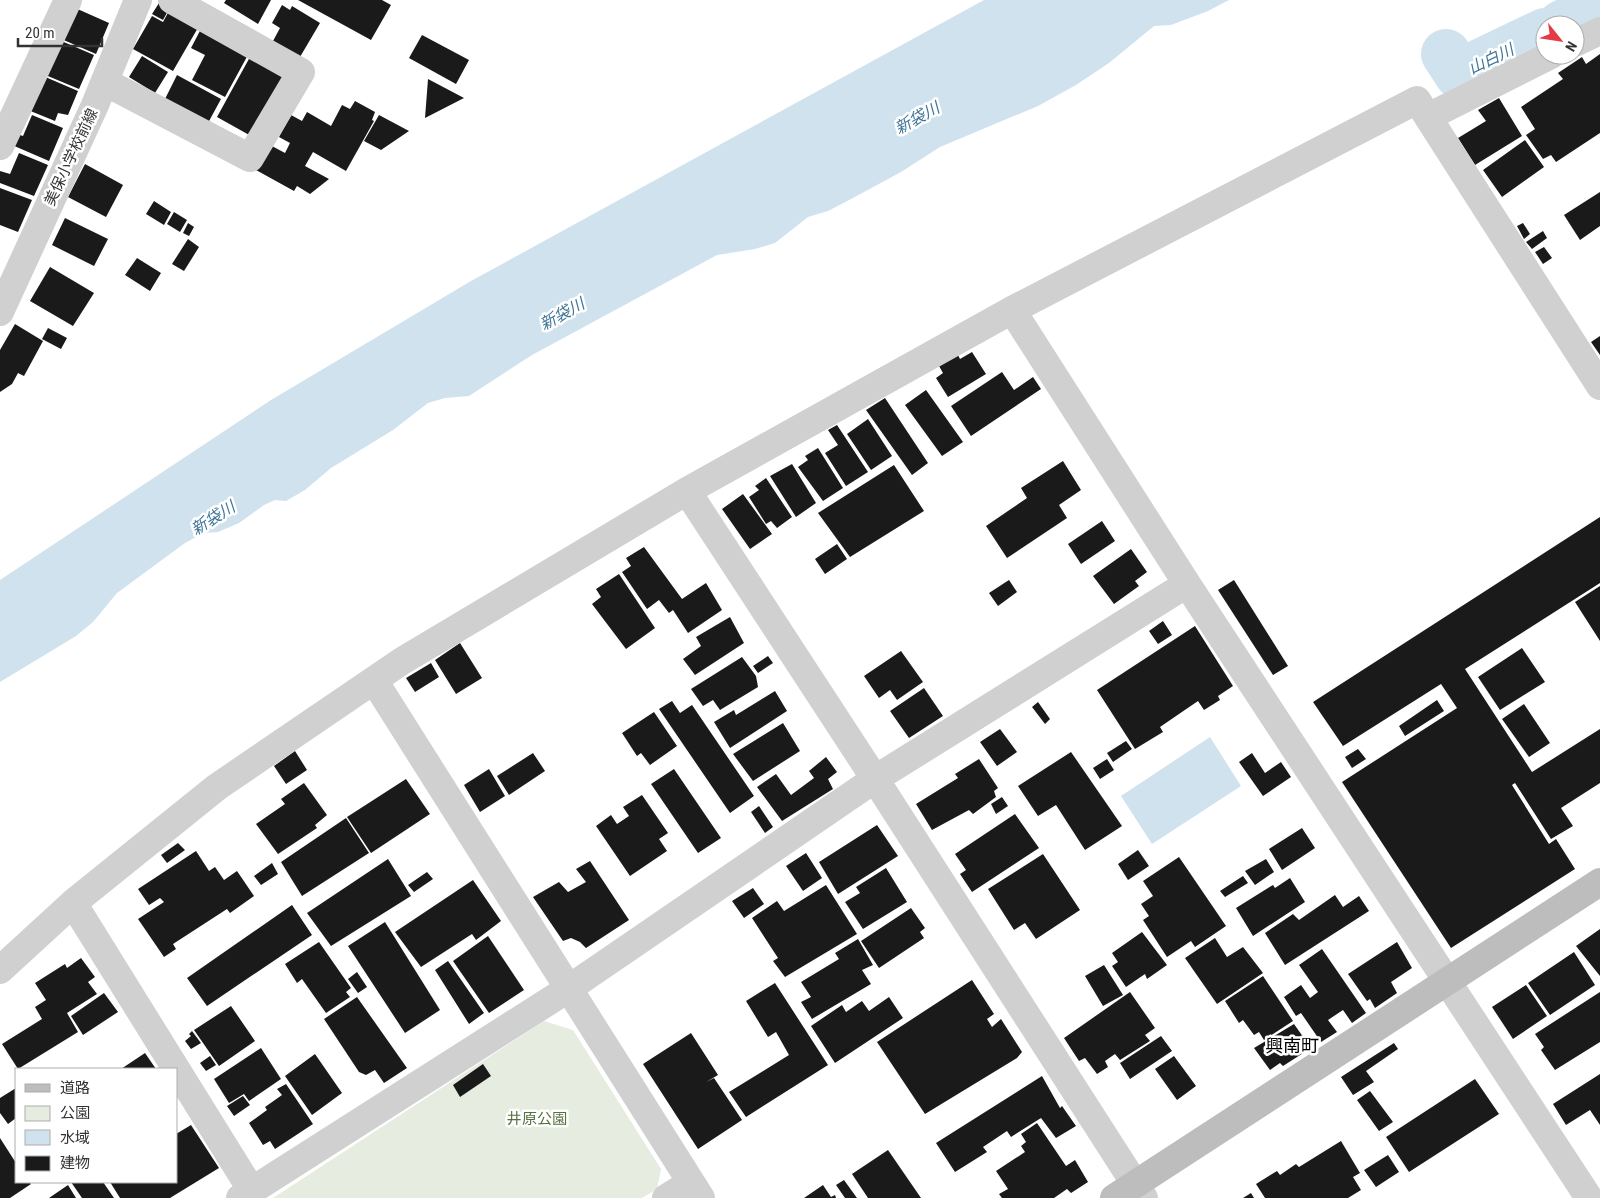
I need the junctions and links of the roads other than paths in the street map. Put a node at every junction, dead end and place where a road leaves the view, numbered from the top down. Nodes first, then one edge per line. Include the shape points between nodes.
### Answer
1 (68, 0) edge
2 (138, 0) edge
3 (172, 0) edge
4 (1600, 30) edge
5 (1585, 38) edge
6 (1535, 63) edge
7 (105, 82) junction
8 (1428, 117) junction
9 (3, 133) edge
10 (1012, 310) junction
11 (0, 312) edge
12 (1600, 386) edge
13 (687, 491) junction
14 (1187, 584) junction
15 (375, 682) junction
16 (875, 779) junction
17 (1600, 882) edge
18 (73, 903) junction
19 (0, 970) edge
20 (1447, 982) junction
21 (568, 989) junction
22 (171, 1068) edge
23 (178, 1080) edge
24 (695, 1190) edge
25 (246, 1194) edge
26 (1131, 1194) edge
27 (666, 1198) edge
28 (1589, 1198) edge

1 - 9 street
2 - 7 street, 美保小学校前線
3 - 7 street via 302,72 250,158
4 - 5 street
6 - 8 street
7 - 11 street, 美保小学校前線
8 - 10 street via 1417,100
8 - 12 street
10 - 13 street
10 - 14 street
13 - 15 street via 402,661
13 - 16 street
14 - 16 street
14 - 20 street
15 - 18 street via 217,788
15 - 21 street
16 - 21 street
16 - 26 street
17 - 20 street
18 - 19 street
18 - 22 street
20 - 26 street
20 - 28 street
21 - 24 street
21 - 25 street
23 - 25 street
24 - 27 street

